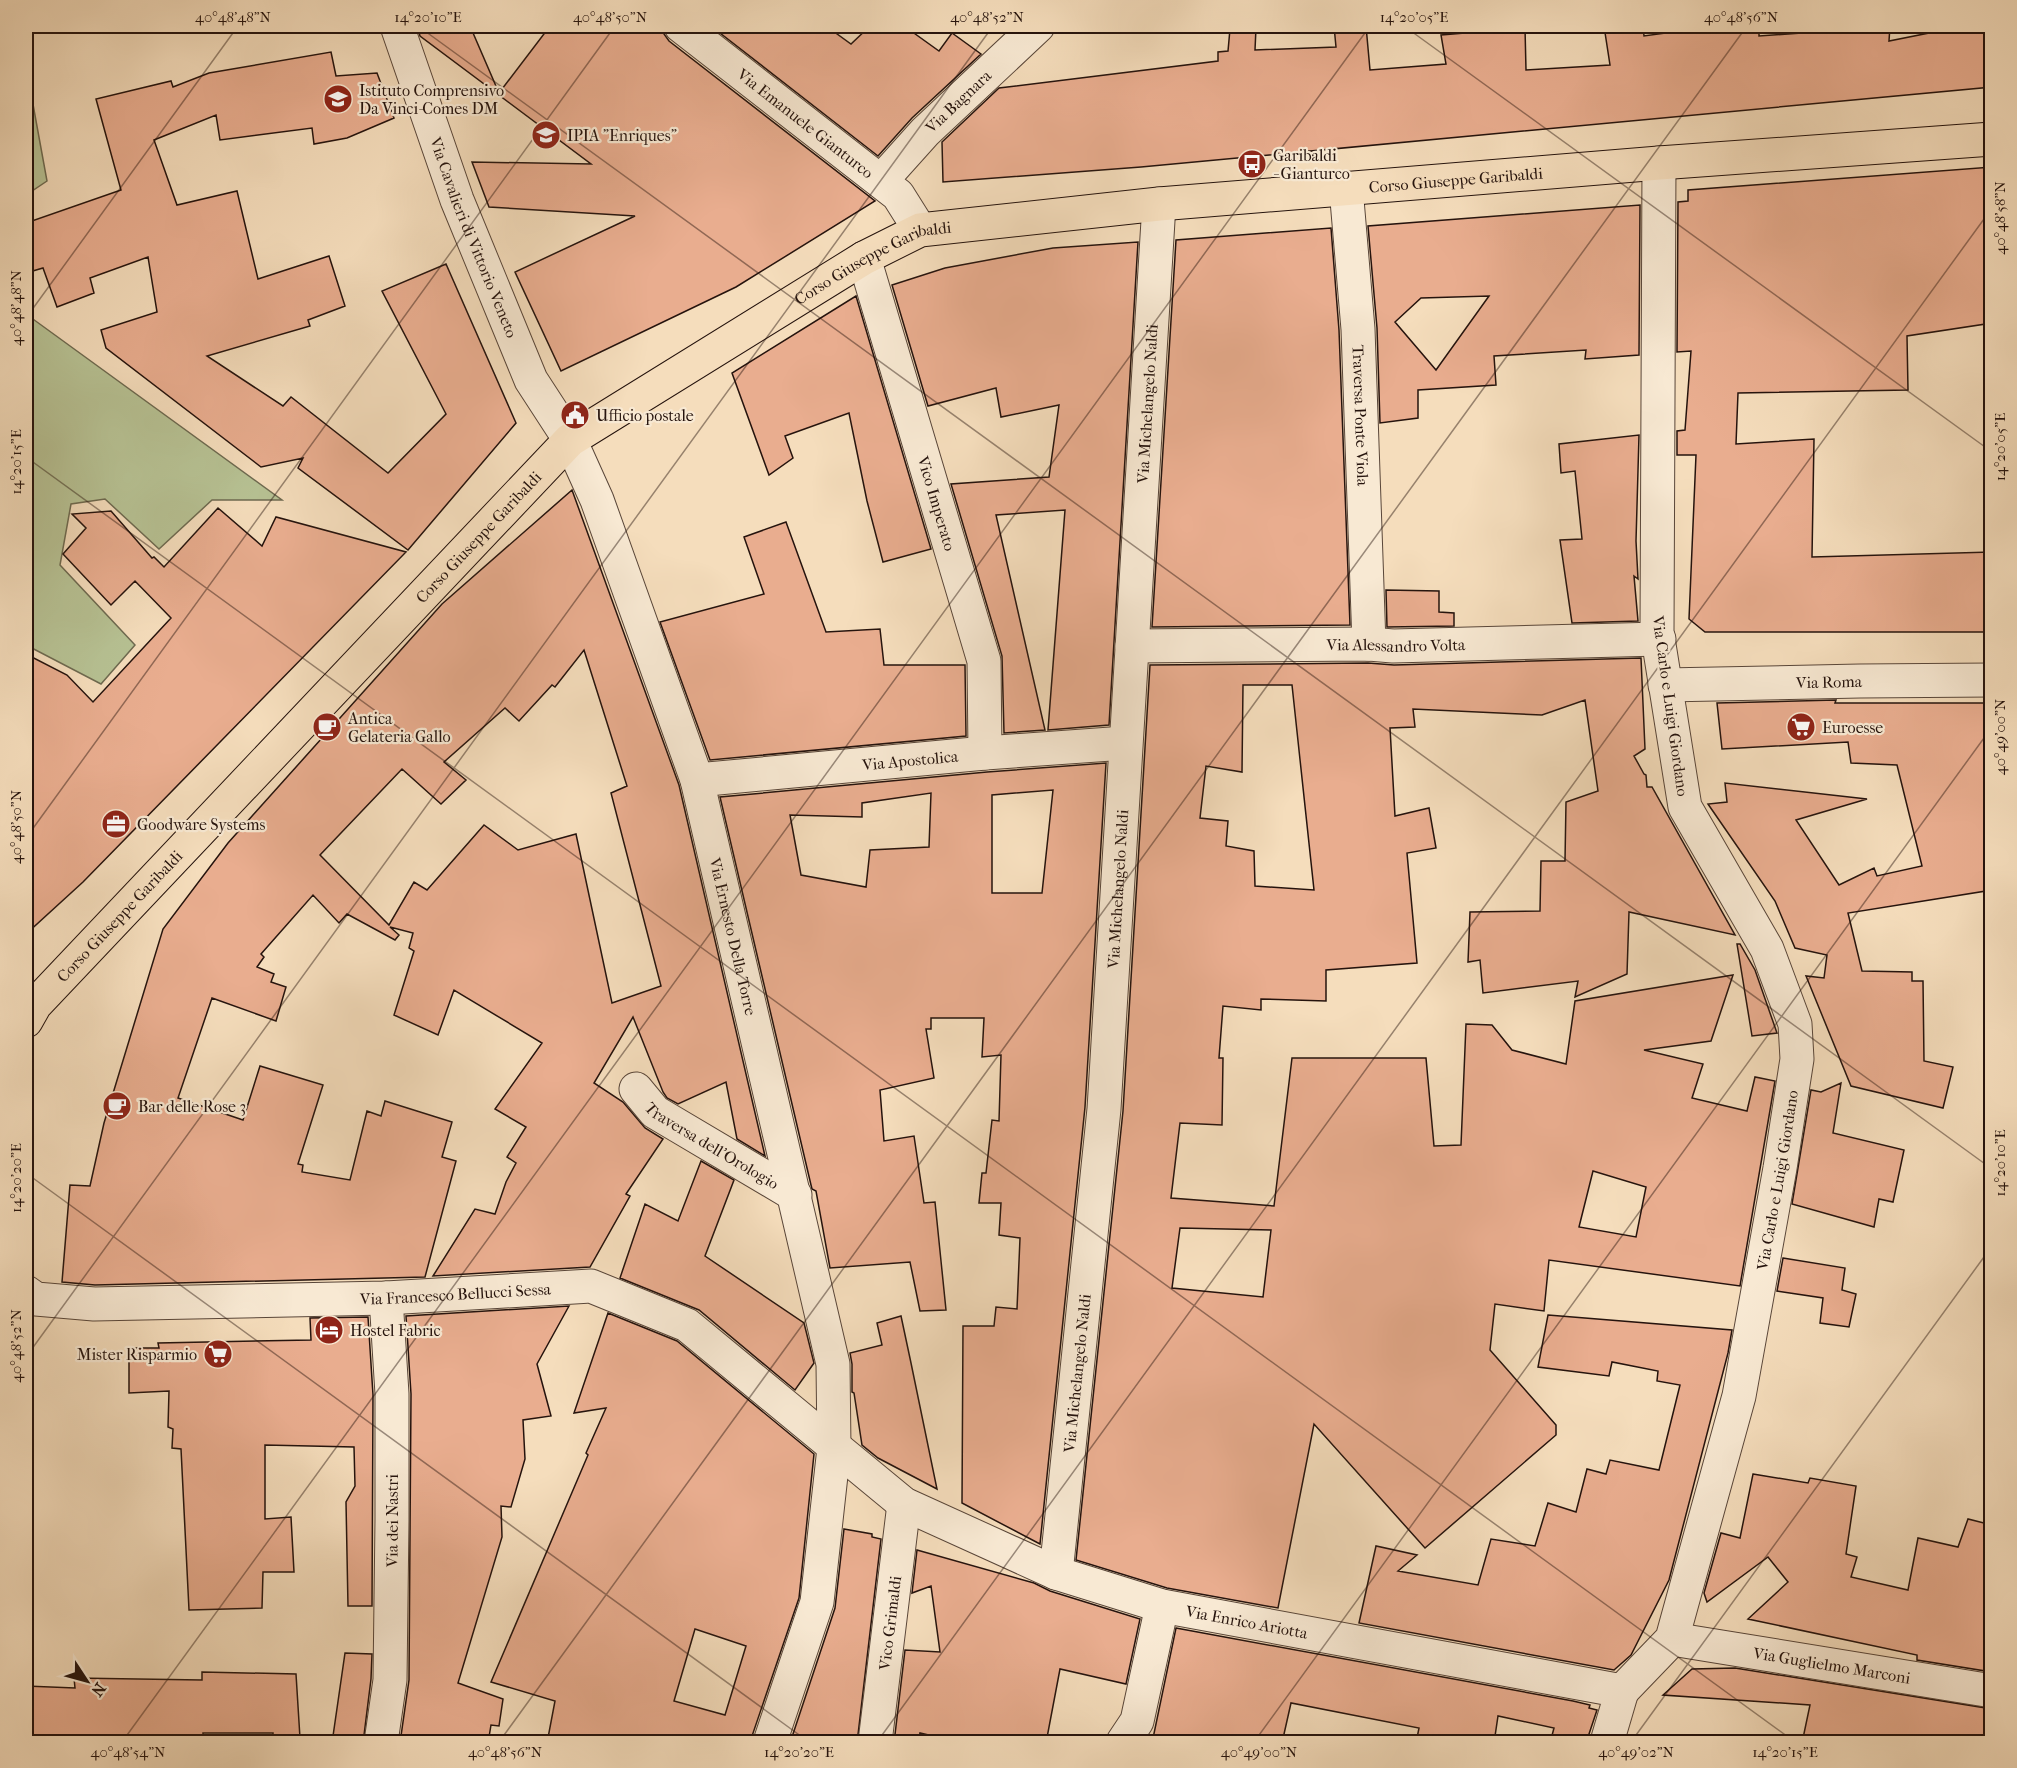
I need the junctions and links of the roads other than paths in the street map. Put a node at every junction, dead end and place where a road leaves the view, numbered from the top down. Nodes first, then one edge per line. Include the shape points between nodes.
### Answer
1 (397, 26) edge
2 (681, 26) edge
3 (1038, 26) edge
4 (1992, 139) edge
5 (1659, 163) junction
6 (881, 181) junction
7 (1346, 188) junction
8 (1160, 204) junction
9 (920, 230) junction
10 (864, 258) junction
11 (570, 440) junction
12 (1659, 639) junction
13 (1369, 644) junction
14 (1132, 646) junction
15 (1992, 680) edge
16 (1665, 685) junction
17 (1125, 743) junction
18 (985, 753) junction
19 (697, 780) junction
20 (29, 1013) edge
21 (636, 1089) dead end
22 (795, 1195) junction
23 (26, 1292) edge
24 (386, 1298) junction
25 (834, 1448) junction
26 (904, 1504) junction
27 (1056, 1573) junction
28 (1162, 1606) junction
29 (1672, 1639) junction
30 (1622, 1690) junction
31 (1992, 1691) edge
32 (381, 1743) edge
33 (770, 1743) edge
34 (875, 1743) edge
35 (1123, 1743) edge
36 (1607, 1743) edge

1 - 11 street, Via Cavalieri di Vittorio Veneto via 457,200 531,380
2 - 6 street, Via Emanuele Gianturco
3 - 6 street, Via Bagnara via 925,132
4 - 5 main road, Corso Giuseppe Garibaldi
5 - 7 main road, Corso Giuseppe Garibaldi
5 - 12 street, Via Carlo e Luigi Giordano
6 - 9 street, Via Emanuele Gianturco via 898,195
7 - 8 main road, Corso Giuseppe Garibaldi
7 - 13 street, Traversa Ponte Viola via 1358,329
8 - 9 main road, Corso Giuseppe Garibaldi
8 - 14 street, Via Michelangelo Naldi
9 - 10 main road, Corso Giuseppe Garibaldi
10 - 11 main road, Corso Giuseppe Garibaldi
10 - 18 street, Vico Imperato via 984,661
11 - 19 street, Via Ernesto Della Torre via 597,500
11 - 20 main road, Corso Giuseppe Garibaldi
12 - 13 street, Via Alessandro Volta
12 - 16 street, Via Carlo e Luigi Giordano
13 - 14 street, Via Alessandro Volta
14 - 17 street, Via Michelangelo Naldi
15 - 16 street, Via Roma
16 - 29 street, Via Carlo e Luigi Giordano via 1685,807 1767,949 1795,1024 1797,1059 1739,1396
17 - 18 street, Via Apostolica
17 - 27 street, Via Michelangelo Naldi via 1104,1109
18 - 19 street, Via Apostolica
19 - 22 street, Via Ernesto Della Torre
21 - 22 street, Traversa dell'Orologio via 656,1112
22 - 25 street, Via Ernesto Della Torre via 833,1364
23 - 24 street, Via Francesco Bellucci Sessa via 36,1299 94,1304
24 - 25 street, Via Francesco Bellucci Sessa via 591,1286 687,1325
24 - 32 street, Via dei Nastri via 392,1394 392,1520 390,1680
25 - 26 street, Via Enrico Ariotta
25 - 33 street, Via Ernesto Della Torre via 817,1602
26 - 27 street, Via Enrico Ariotta
26 - 34 street, Vico Grimaldi
27 - 28 street, Via Enrico Ariotta
28 - 30 street, Via Enrico Ariotta
28 - 35 street via 1137,1721
29 - 30 street
29 - 31 street, Via Guglielmo Marconi
30 - 36 street

